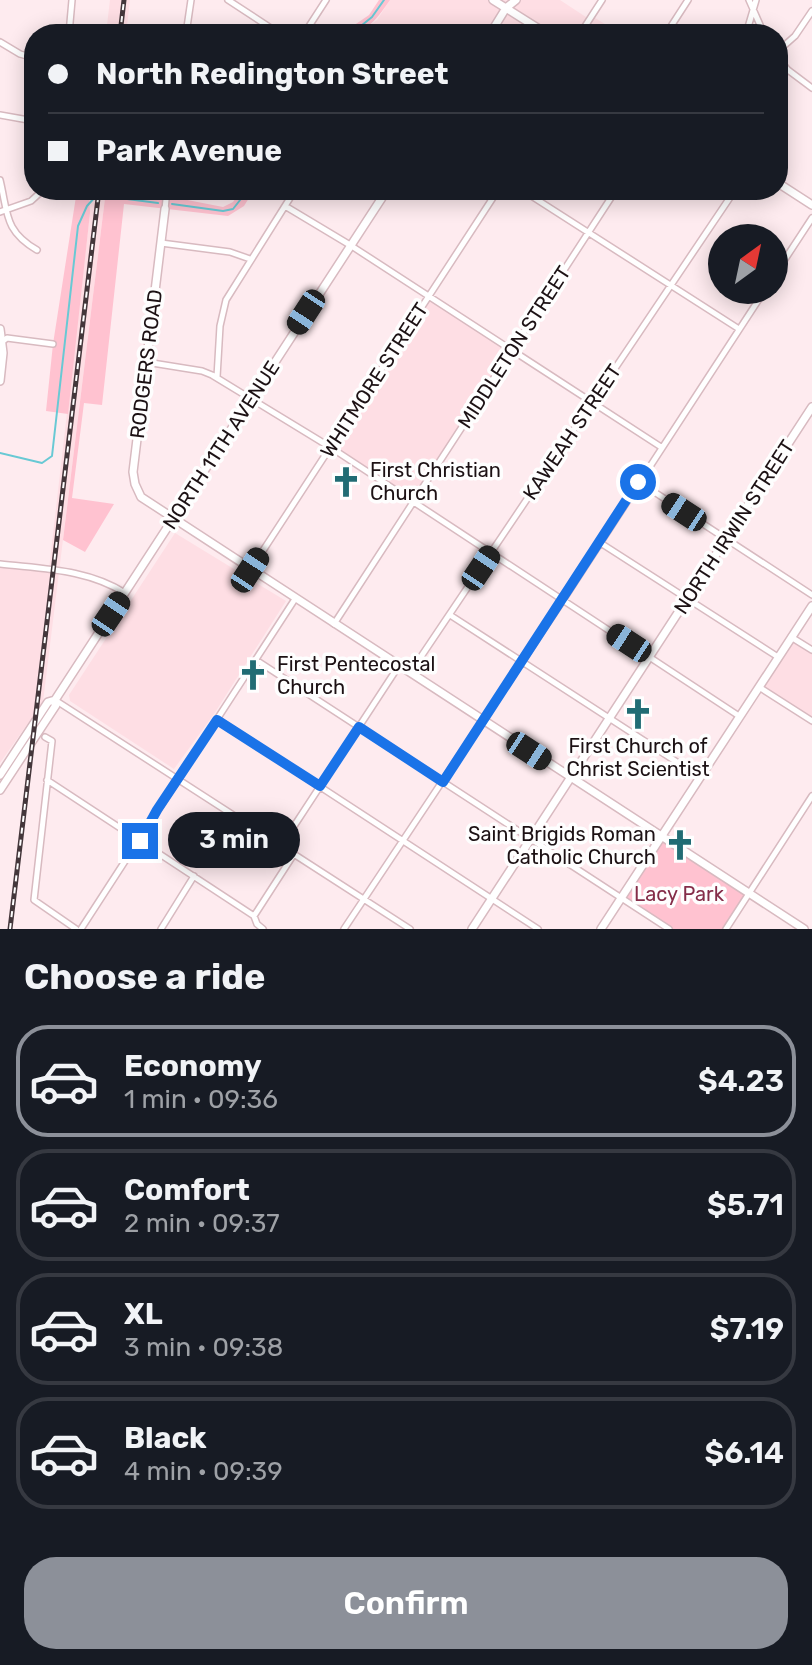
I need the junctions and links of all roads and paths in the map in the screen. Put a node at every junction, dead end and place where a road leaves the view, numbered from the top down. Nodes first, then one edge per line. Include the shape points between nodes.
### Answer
1 (72, 0) edge
2 (191, 0) edge
3 (228, 0) edge
4 (326, 0) edge
5 (493, 0) edge
6 (516, 0) edge
7 (602, 0) edge
8 (688, 0) edge
9 (756, 0) edge
10 (750, 3) edge
11 (507, 4) edge
12 (812, 11) edge
13 (70, 24) edge
14 (187, 24) edge
15 (265, 24) edge
16 (310, 24) edge
17 (496, 24) edge
18 (534, 24) edge
19 (586, 24) edge
20 (672, 24) edge
21 (747, 24) edge
22 (759, 24) edge
23 (0, 42) edge
24 (788, 42) edge
25 (24, 55) edge
26 (788, 70) edge
27 (812, 88) edge
28 (0, 115) edge
29 (24, 119) edge
30 (0, 180) edge
31 (788, 189) edge
32 (32, 200) edge
33 (166, 200) edge
34 (289, 200) edge
35 (380, 200) edge
36 (491, 200) edge
37 (538, 200) edge
38 (609, 200) edge
39 (728, 200) edge
40 (812, 205) edge
41 (285, 206) junction
42 (165, 209) joint
43 (3, 211) edge
44 (812, 218) edge
45 (588, 232) junction
46 (161, 243) junction
47 (350, 245) junction
48 (37, 250) dead end
49 (788, 255) edge
50 (250, 259) junction
51 (671, 285) junction
52 (429, 296) junction
53 (756, 304) edge
54 (0, 329) edge
55 (739, 329) junction
56 (3, 341) junction
57 (53, 344) dead end
58 (512, 350) junction
59 (146, 362) junction
60 (217, 378) junction
61 (0, 381) edge
62 (250, 398) junction
63 (592, 403) junction
64 (812, 407) edge
65 (330, 447) junction
66 (661, 447) junction
67 (638, 482) junction
68 (413, 502) junction
69 (172, 520) junction
70 (726, 539) junction
71 (599, 542) junction
72 (491, 553) junction
73 (0, 564) edge
74 (250, 570) junction
75 (125, 593) junction
76 (812, 595) edge
77 (295, 599) junction
78 (687, 599) junction
79 (563, 600) junction
80 (812, 606) edge
81 (450, 615) junction
82 (333, 624) junction
83 (791, 637) junction
84 (812, 650) edge
85 (649, 657) junction
86 (778, 657) junction
87 (256, 660) junction
88 (523, 662) junction
89 (398, 667) junction
90 (410, 674) junction
91 (759, 687) junction
92 (55, 700) junction
93 (739, 716) junction
94 (609, 718) junction
95 (217, 720) junction
96 (483, 721) junction
97 (812, 721) edge
98 (359, 727) junction
99 (45, 737) dead end
100 (0, 775) edge
101 (700, 777) junction
102 (570, 778) junction
103 (178, 779) junction
104 (47, 780) junction
105 (443, 782) junction
106 (320, 786) junction
107 (0, 790) edge
108 (812, 796) edge
109 (661, 837) junction
110 (531, 839) junction
111 (140, 841) junction
112 (403, 841) junction
113 (281, 846) junction
114 (294, 854) junction
115 (194, 876) junction
116 (749, 893) junction
117 (622, 898) junction
118 (364, 899) junction
119 (492, 899) junction
120 (254, 916) junction
121 (255, 926) edge
122 (78, 929) edge
123 (161, 929) edge
124 (263, 929) edge
125 (344, 929) edge
126 (410, 929) edge
127 (472, 929) edge
128 (538, 929) edge
129 (601, 929) edge
130 (669, 929) edge
131 (726, 929) edge
132 (804, 929) edge

1 - 13 street
2 - 14 street
3 - 15 street
4 - 16 street
5 - 11 street
6 - 11 street
7 - 19 street
8 - 20 street
9 - 10 street
10 - 21 street
10 - 22 street
11 - 17 street
11 - 18 street
12 - 24 street
23 - 25 street
26 - 27 street
28 - 29 street
30 - 43 street
31 - 40 street
32 - 43 street
33 - 42 street, RODGERS ROAD
34 - 41 street
35 - 47 street, NORTH 11TH AVENUE
36 - 52 street, WHITMORE STREET
37 - 45 street
38 - 45 street, MIDDLETON STREET
39 - 51 street, KAWEAH STREET
41 - 47 street
41 - 50 street
42 - 46 street, RODGERS ROAD
43 - 48 street via 18,238
44 - 49 street
45 - 51 street
45 - 58 street, MIDDLETON STREET
46 - 50 street
46 - 59 street, RODGERS ROAD
47 - 52 street
47 - 62 street, NORTH 11TH AVENUE
50 - 60 street via 224,307
51 - 55 street
51 - 63 street, KAWEAH STREET
52 - 58 street
52 - 65 street, WHITMORE STREET
53 - 55 street
54 - 56 street
55 - 66 street
56 - 57 street
56 - 61 street
58 - 63 street
58 - 68 street, MIDDLETON STREET
59 - 60 street
59 - 69 street, RODGERS ROAD via 133,477 141,497
60 - 62 street
62 - 65 street
62 - 69 street, NORTH 11TH AVENUE
63 - 66 street
63 - 72 street, KAWEAH STREET
64 - 70 street, NORTH IRWIN STREET
65 - 68 street
65 - 74 street, WHITMORE STREET
66 - 67 street
67 - 70 street
67 - 71 street
68 - 72 street
68 - 82 street, MIDDLETON STREET
69 - 74 street, RODGERS ROAD
69 - 75 street, NORTH 11TH AVENUE
70 - 76 street
70 - 78 street, NORTH IRWIN STREET
71 - 78 street
71 - 79 street
72 - 79 street
72 - 81 street, KAWEAH STREET
73 - 75 street via 76,573
74 - 77 street, RODGERS ROAD
75 - 92 street, NORTH 11TH AVENUE
77 - 82 street, RODGERS ROAD
77 - 87 street
78 - 85 street, NORTH IRWIN STREET
78 - 86 street
79 - 85 street
79 - 88 street
80 - 83 street
81 - 88 street
81 - 90 street, KAWEAH STREET
82 - 89 street, RODGERS ROAD
83 - 84 street
83 - 86 street
85 - 93 street
85 - 94 street, NORTH IRWIN STREET
86 - 91 street
87 - 95 street
87 - 98 street
88 - 94 street
88 - 96 street
89 - 90 street, RODGERS ROAD
89 - 98 street
90 - 96 street, RODGERS ROAD
91 - 93 street
91 - 97 street
92 - 100 street, NORTH 11TH AVENUE via 48,702
92 - 103 street
92 - 107 street, NORTH 11TH AVENUE
93 - 101 street
94 - 101 street
94 - 102 street, NORTH IRWIN STREET
95 - 103 street
95 - 106 street
96 - 102 street, RODGERS ROAD
96 - 105 street
98 - 105 street
98 - 106 street
99 - 104 street via 52,741
101 - 109 street
102 - 109 street, RODGERS ROAD
102 - 110 street, NORTH IRWIN STREET
103 - 111 street
103 - 113 street
104 - 111 street
104 - 122 street via 33,897
105 - 110 street
105 - 112 street
106 - 112 street
106 - 113 street
108 - 116 street
109 - 116 street, RODGERS ROAD
109 - 117 street
110 - 117 street
110 - 119 street, NORTH IRWIN STREET
111 - 115 street
111 - 122 street
112 - 118 street
112 - 119 street
113 - 114 street
114 - 118 street
114 - 120 street
115 - 120 street
115 - 123 street
116 - 131 street
116 - 132 street, RODGERS ROAD
117 - 129 street
117 - 130 street
118 - 125 street
118 - 126 street
119 - 127 street, NORTH IRWIN STREET
119 - 128 street
120 - 121 street
121 - 124 street

